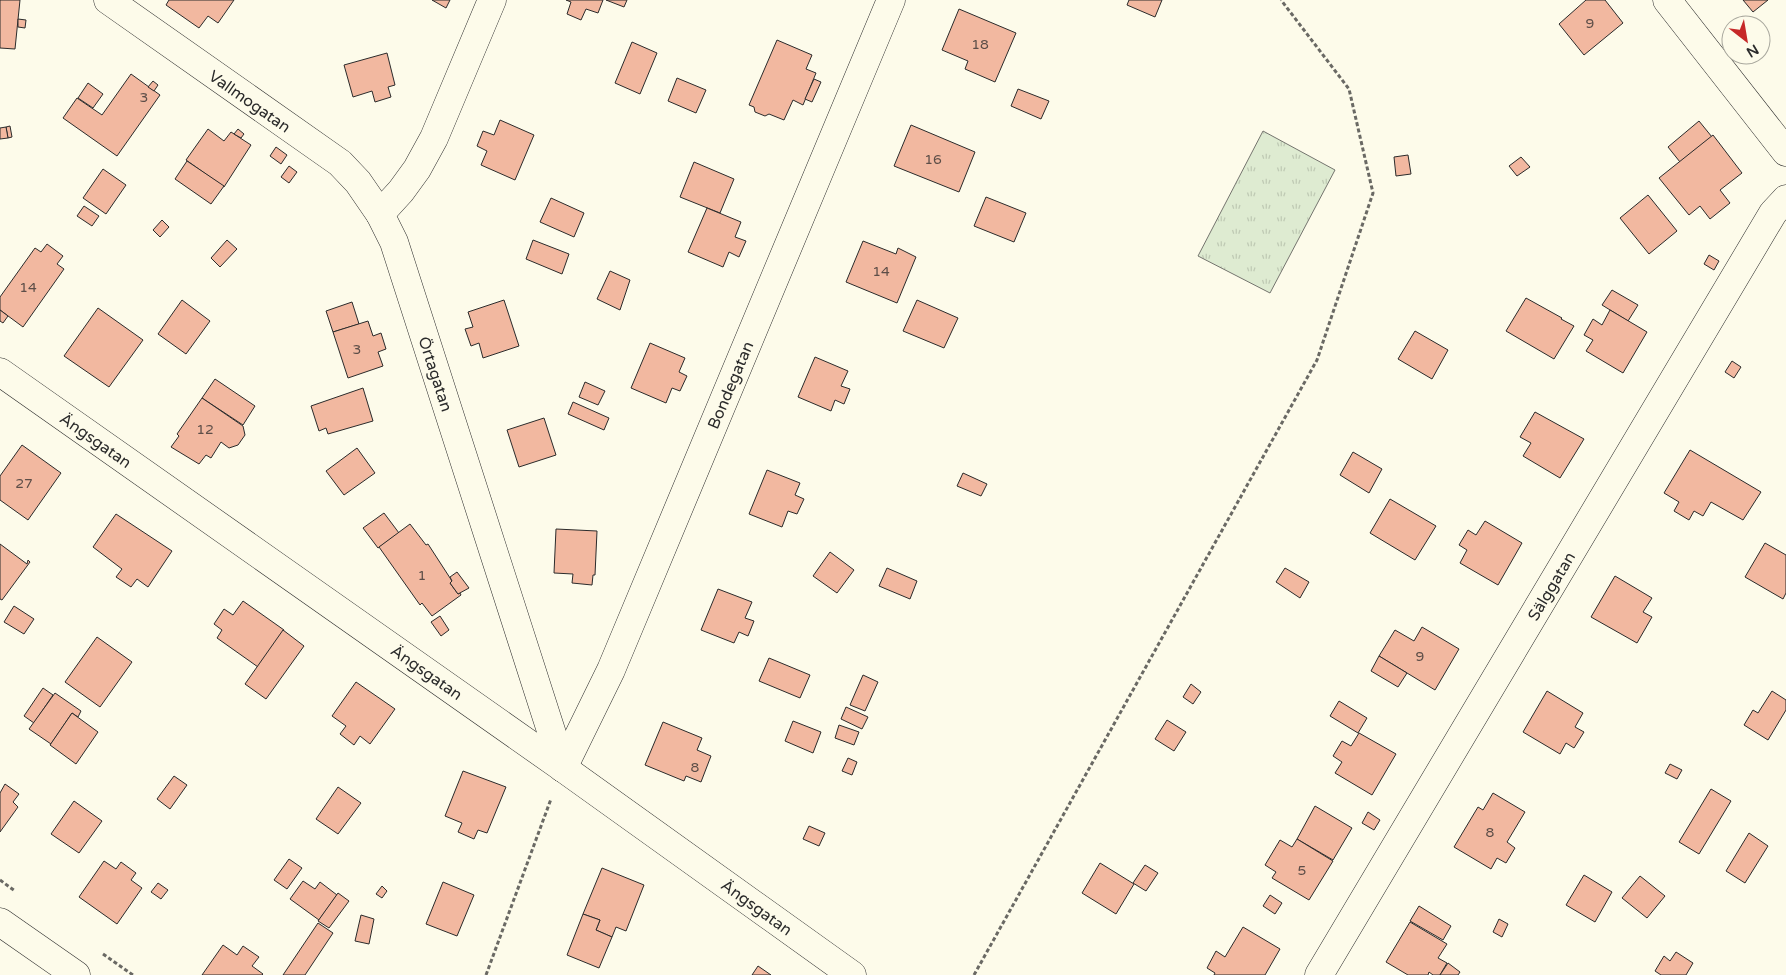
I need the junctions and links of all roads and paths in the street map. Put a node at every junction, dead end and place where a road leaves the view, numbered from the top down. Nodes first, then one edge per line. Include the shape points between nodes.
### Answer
1 (108, 0) edge
2 (492, 0) edge
3 (891, 0) edge
4 (1281, 0) edge
5 (1668, 0) edge
6 (1786, 152) edge
7 (1786, 199) edge
8 (380, 214) junction
9 (0, 372) edge
10 (563, 768) junction
11 (0, 922) edge
12 (76, 975) edge
13 (486, 975) edge
14 (852, 975) edge
15 (974, 975) edge
16 (1319, 975) edge

1 - 8 street, Vallmogatan via 340,164 358,182
2 - 8 street via 434,138 412,176
3 - 10 street, Bondegatan via 611,670
4 - 15 path via 1349,89 1374,193 1318,360
5 - 6 street
7 - 16 street, Sälggatan via 1768,221
8 - 10 street, Örtagatan via 394,242
9 - 10 street, Ängsgatan
10 - 13 path
10 - 14 street, Ängsgatan
11 - 12 street

